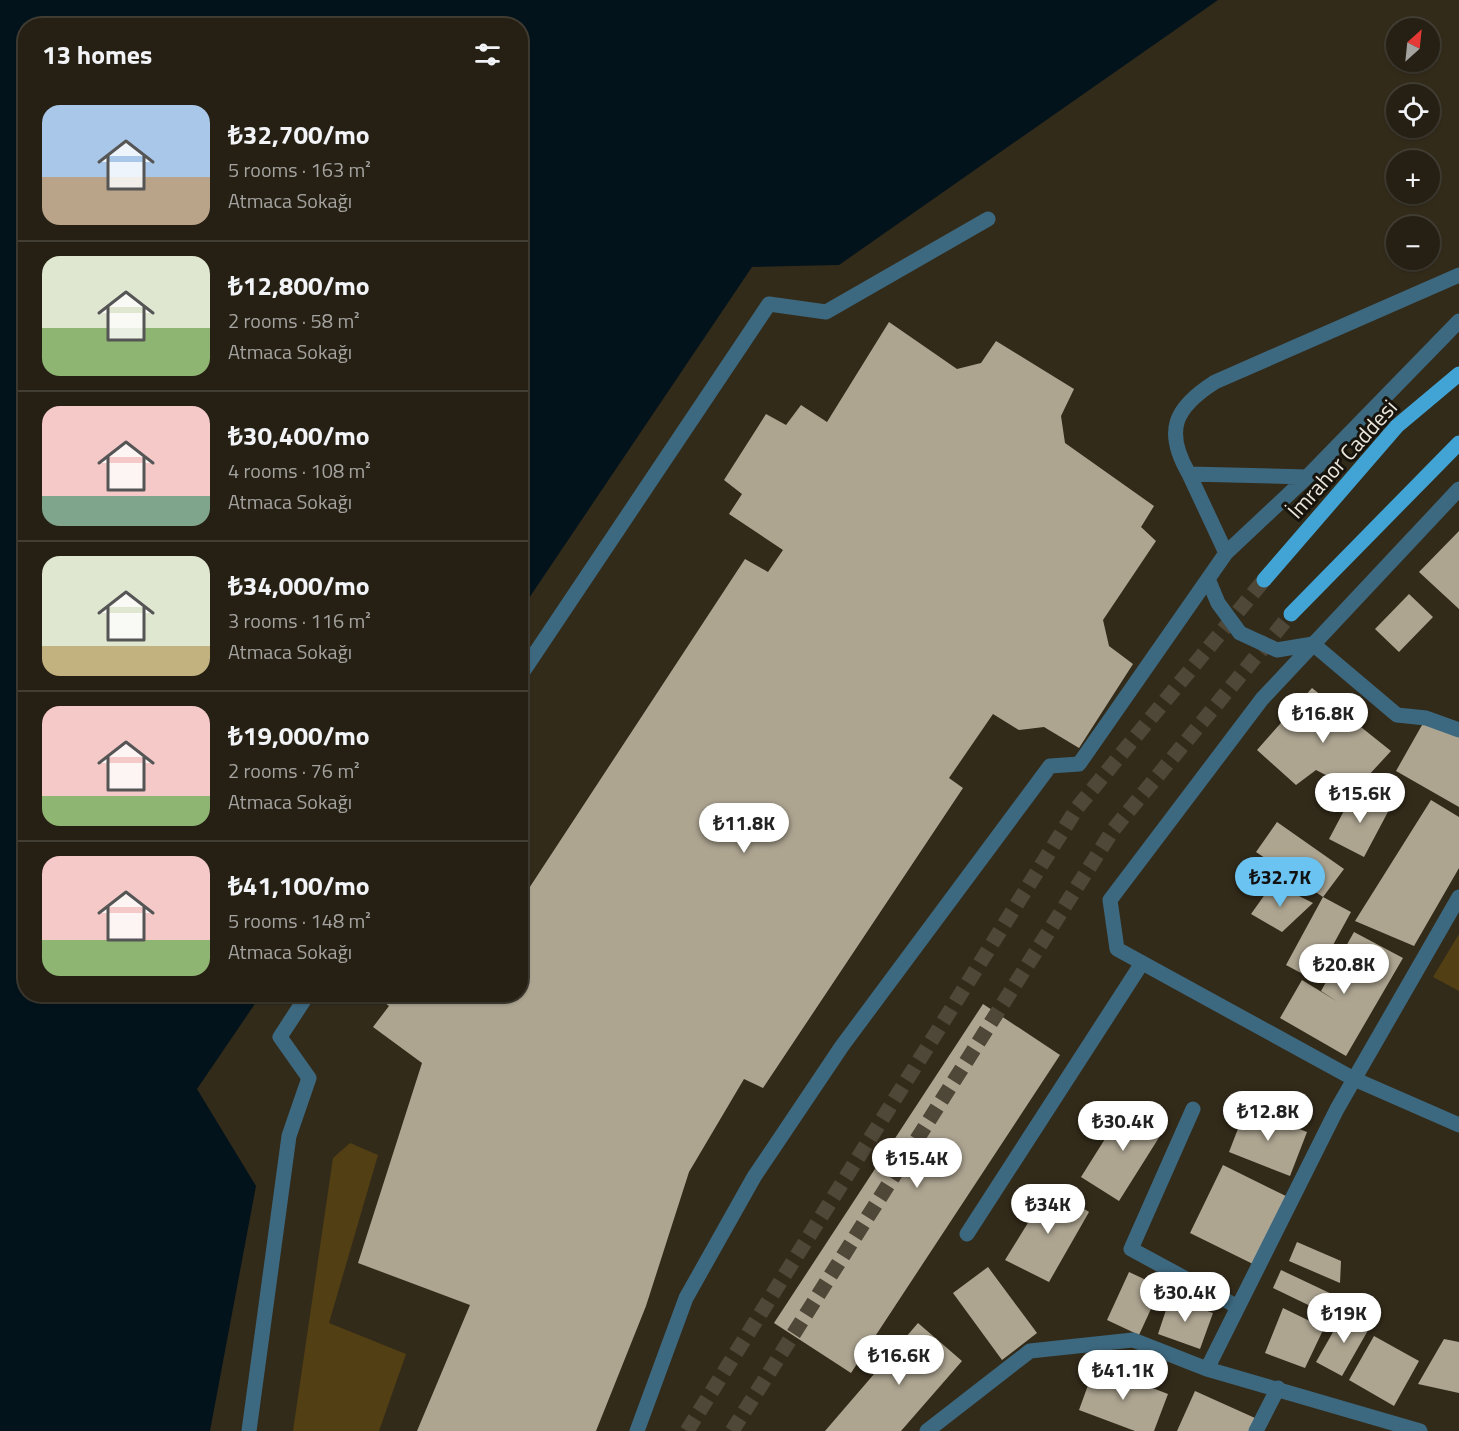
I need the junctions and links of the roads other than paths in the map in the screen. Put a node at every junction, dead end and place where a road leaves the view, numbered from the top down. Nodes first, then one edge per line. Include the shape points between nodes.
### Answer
1 (988, 219) dead end
2 (1459, 275) edge
3 (1459, 321) edge
4 (1459, 374) edge
5 (1459, 443) edge
6 (1189, 474) junction
7 (1307, 477) junction
8 (1459, 489) edge
9 (1226, 553) junction
10 (1208, 579) junction
11 (1264, 580) tunnel mouth
12 (1291, 614) tunnel mouth
13 (1314, 644) junction
14 (528, 664) edge
15 (1459, 730) edge
16 (1459, 897) edge
17 (1142, 963) junction
18 (303, 1002) edge
19 (1354, 1079) junction
20 (1193, 1109) dead end
21 (1459, 1125) edge
22 (967, 1234) dead end
23 (1238, 1307) junction
24 (1207, 1369) junction
25 (1278, 1388) junction
26 (249, 1431) edge
27 (636, 1431) edge
28 (927, 1431) edge
29 (1256, 1431) edge
30 (1420, 1431) edge

1 - 14 street via 826,312 769,304
2 - 6 street via 1215,382 1194,395 1178,413 1175,432 1178,454
3 - 7 street
4 - 11 main road, İmrahor Caddesi via 1398,426
5 - 12 main road
6 - 7 street
6 - 9 street
7 - 9 street
8 - 13 street
9 - 10 street
10 - 13 street via 1218,603 1240,633 1277,650
10 - 27 street via 1079,764 1050,766 811,1091 754,1177 686,1298
13 - 15 street via 1397,715 1426,718
13 - 17 street via 1262,699 1110,900 1117,949
16 - 19 street
17 - 19 street
17 - 22 street
18 - 26 street via 280,1036 309,1078 289,1136
19 - 21 street
19 - 23 street
20 - 23 street via 1131,1249
23 - 24 street
24 - 25 street
24 - 28 street via 1133,1340 1030,1351
25 - 29 street
25 - 30 street

